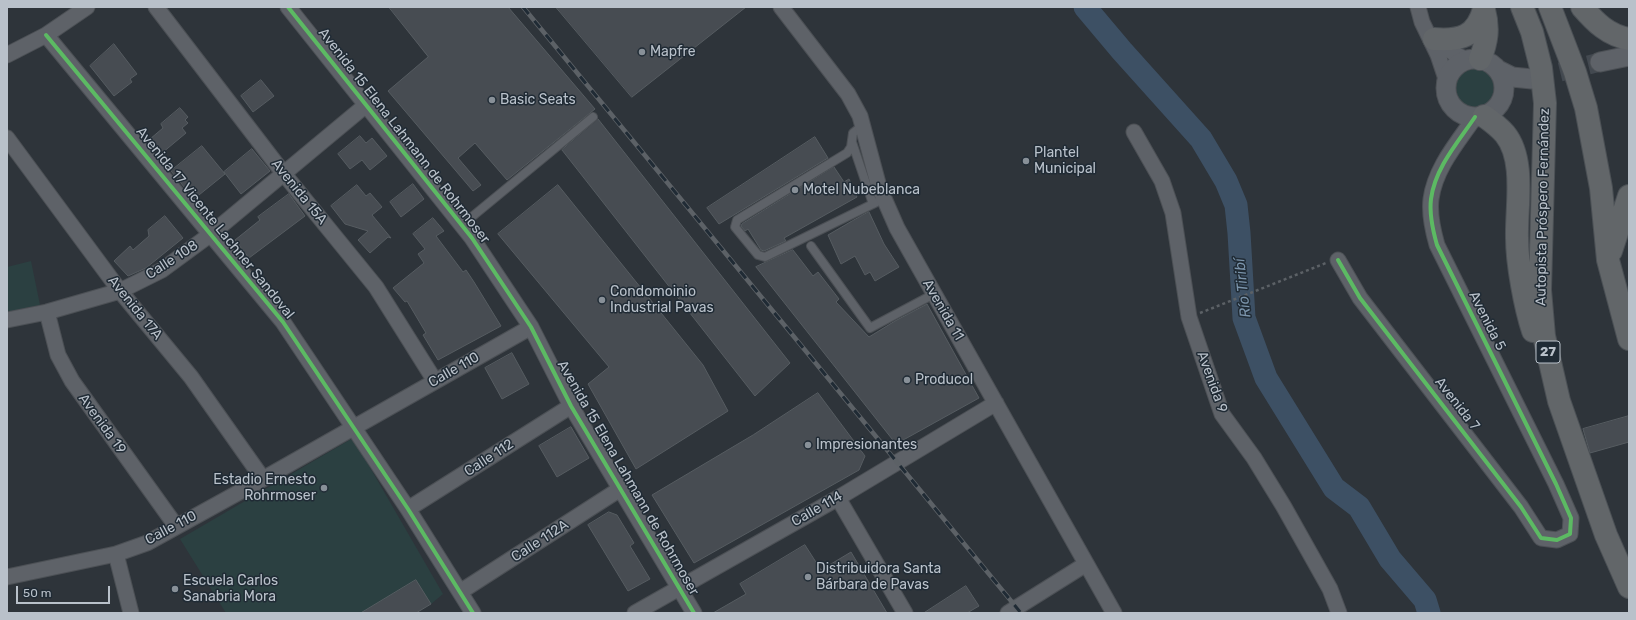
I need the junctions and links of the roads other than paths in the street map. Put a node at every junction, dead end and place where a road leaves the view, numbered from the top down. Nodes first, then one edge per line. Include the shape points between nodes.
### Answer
1 (87, 7) edge
2 (156, 7) edge
3 (288, 7) edge
4 (781, 7) edge
5 (1418, 7) edge
6 (1522, 7) edge
7 (1550, 7) edge
8 (1582, 7) edge
9 (1484, 8) edge
10 (46, 35) junction
11 (1429, 35) junction
12 (1629, 39) edge
13 (7, 55) edge
14 (1629, 56) edge
15 (1600, 62) tunnel mouth
16 (1482, 63) junction
17 (1447, 82) junction
18 (1502, 99) junction
19 (366, 105) junction
20 (593, 117) dead end
21 (1480, 117) junction
22 (863, 125) junction
23 (1134, 132) dead end
24 (7, 138) edge
25 (852, 142) junction
26 (284, 174) junction
27 (1629, 196) edge
28 (878, 202) junction
29 (462, 225) junction
30 (211, 234) junction
31 (811, 246) dead end
32 (1338, 260) dead end
33 (1608, 260) junction
34 (120, 291) junction
35 (934, 294) junction
36 (47, 312) junction
37 (7, 320) edge
38 (531, 327) junction
39 (1629, 339) edge
40 (435, 381) junction
41 (1559, 401) junction
42 (996, 403) junction
43 (571, 406) junction
44 (354, 428) junction
45 (263, 479) junction
46 (620, 489) junction
47 (838, 498) junction
48 (408, 510) junction
49 (176, 526) junction
50 (1570, 534) joint
51 (116, 554) junction
52 (1086, 564) junction
53 (7, 577) edge
54 (1629, 587) edge
55 (679, 588) junction
56 (460, 592) junction
57 (131, 613) edge
58 (473, 613) edge
59 (635, 613) edge
60 (694, 613) edge
61 (905, 613) edge
62 (1008, 613) edge
63 (1114, 613) edge
64 (1339, 613) edge

1 - 10 street
2 - 26 street, Avenida 15A
3 - 19 street, Avenida 15 Elena Lahmann de Rohrmoser
4 - 22 street, Avenida 11 via 848,94
5 - 11 street
6 - 41 highway, Autopista Próspero Fernández / 27 via 1532,32 1541,68 1545,103 1540,290 1544,336
7 - 33 highway via 1586,108 1601,188
8 - 12 highway via 1605,31
9 - 11 highway via 1478,24 1467,35 1457,39
9 - 16 highway via 1488,35
10 - 13 street
10 - 30 street, Avenida 17 Vicente Lachner Sandoval
11 - 16 street via 1456,54
11 - 17 street
14 - 15 street
16 - 17 street via 1456,66
16 - 18 street via 1504,84
16 - 18 street via 1512,77 1530,79
17 - 21 street via 1447,96 1455,109
18 - 21 street via 1495,109
19 - 26 street, Calle 108
19 - 29 street, Avenida 15 Elena Lahmann de Rohrmoser
20 - 29 lane
21 - 41 highway via 1505,134 1517,162 1517,239 1522,286 1532,329
21 - 50 street, Avenida 5 via 1450,154 1438,175 1431,199 1432,226 1437,246 1571,518
22 - 25 lane via 853,133
22 - 28 street, Avenida 11
23 - 64 street, Avenida 9 via 1162,181 1173,213 1189,318 1222,414 1254,458 1284,507 1330,589
24 - 34 street, Avenida 17A
25 - 28 lane
25 - 28 lane via 847,153 737,220 735,227 758,255 765,257
26 - 30 street, Calle 108
26 - 40 street, Avenida 15A via 376,287
27 - 33 highway
28 - 35 street, Avenida 11 via 897,228
29 - 38 street, Avenida 15 Elena Lahmann de Rohrmoser
30 - 34 street, Calle 108 via 162,270
30 - 44 street, Avenida 17 Vicente Lachner Sandoval via 283,322
31 - 35 lane via 870,328
32 - 50 street, Avenida 7 via 1360,298 1521,507 1541,538 1557,540
33 - 39 highway
34 - 36 street, Calle 108
34 - 45 street, Avenida 17A via 191,377
35 - 42 street, Avenida 11
36 - 37 street, Calle 108
36 - 49 street, Avenida 19 via 58,355 72,381
38 - 40 street, Calle 110
38 - 43 street, Avenida 15 Elena Lahmann de Rohrmoser
40 - 44 street, Calle 110
41 - 54 highway, Autopista Próspero Fernández / 27 via 1606,535
42 - 47 street, Calle 114
42 - 52 street, Avenida 11
43 - 46 street, Avenida 15 Elena Lahmann de Rohrmoser
43 - 48 street, Calle 112
44 - 45 street, Calle 110
44 - 48 street, Avenida 17 Vicente Lachner Sandoval
45 - 49 street, Calle 110
46 - 55 street, Avenida 15 Elena Lahmann de Rohrmoser
46 - 56 street, Calle 112A
47 - 55 street, Calle 114
47 - 61 street
48 - 56 street, Avenida 17 Vicente Lachner Sandoval
49 - 51 street, Calle 110 via 147,542
51 - 53 street, Calle 110
51 - 57 street
52 - 62 street
52 - 63 street, Avenida 11
55 - 59 street, Calle 114
55 - 60 street, Avenida 15 Elena Lahmann de Rohrmoser
56 - 58 street, Avenida 17 Vicente Lachner Sandoval

